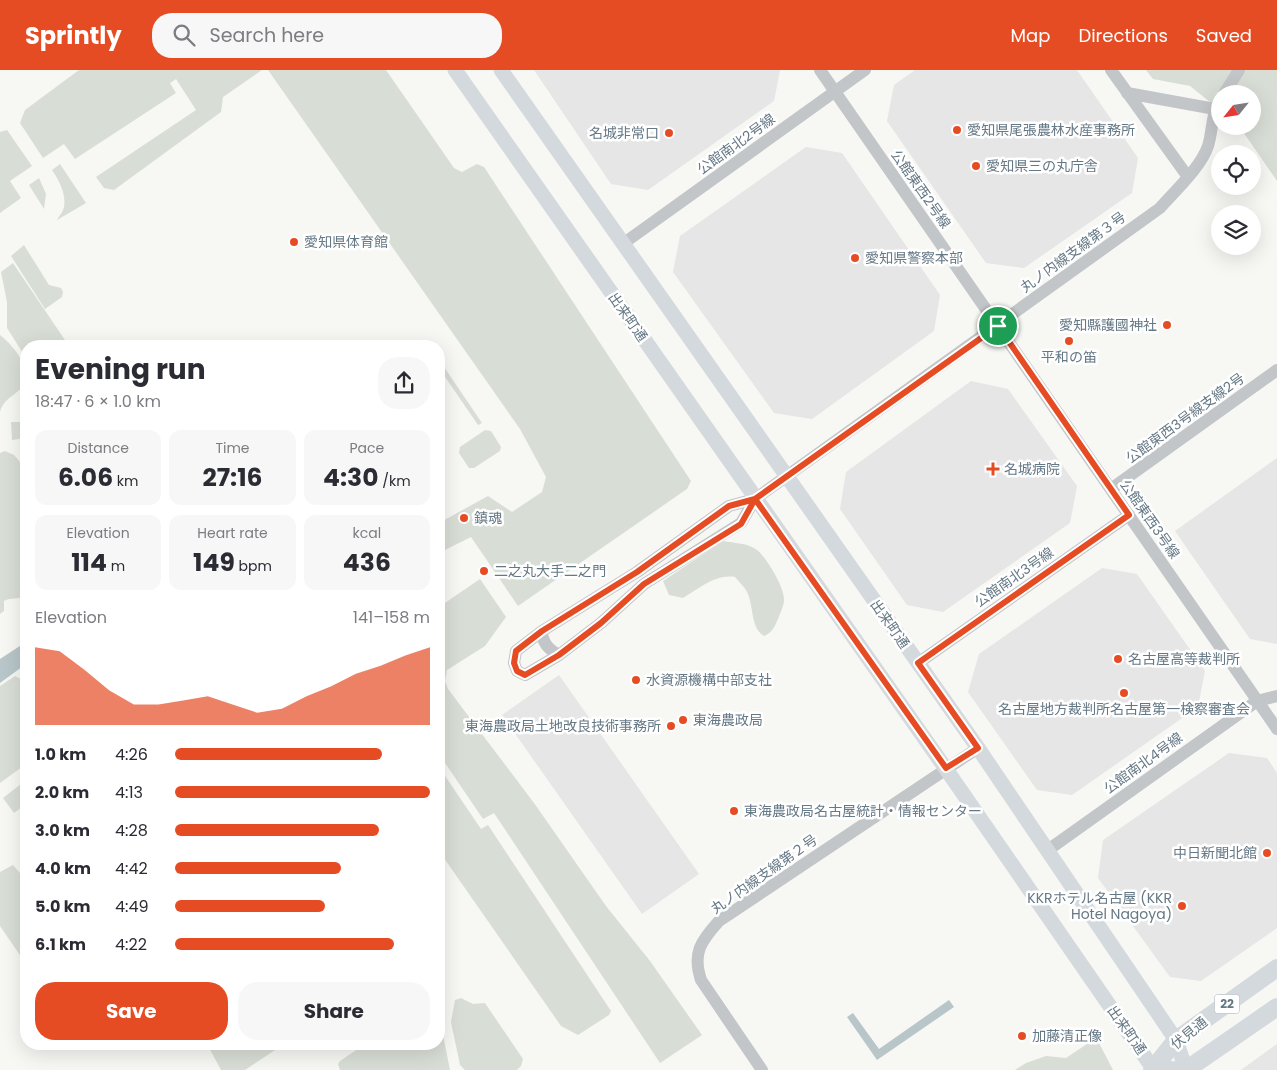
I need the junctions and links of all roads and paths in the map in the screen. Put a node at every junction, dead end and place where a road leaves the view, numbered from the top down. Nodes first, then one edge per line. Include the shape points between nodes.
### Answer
1 (455, 70) edge
2 (501, 70) edge
3 (820, 70) edge
4 (865, 70) edge
5 (1111, 70) edge
6 (1239, 70) edge
7 (1230, 85) edge
8 (835, 91) junction
9 (1127, 93) junction
10 (1211, 104) edge
11 (1211, 133) edge
12 (1188, 177) junction
13 (624, 243) junction
14 (998, 326) junction
15 (1277, 370) edge
16 (786, 477) junction
17 (1111, 490) junction
18 (755, 499) junction
19 (1129, 515) junction
20 (542, 631) junction
21 (559, 655) junction
22 (918, 663) junction
23 (1277, 696) edge
24 (1257, 701) junction
25 (1277, 729) edge
26 (978, 748) junction
27 (946, 768) junction
28 (1048, 850) junction
29 (1277, 968) edge
30 (1277, 1007) edge
31 (1176, 1040) junction
32 (1152, 1068) edge
33 (762, 1070) edge
34 (1186, 1070) edge

1 - 18 main road, 出来町通
2 - 13 main road, 出来町通
3 - 8 street, 公館東西2号線
4 - 8 street, 公館南北2号線
5 - 9 street
6 - 7 street
8 - 13 street, 公館南北2号線
8 - 14 street, 公館東西2号線
9 - 10 street
9 - 12 street
11 - 12 street, 丸ノ内線支線第３号 via 1208,147
12 - 14 street, 丸ノ内線支線第３号 via 1160,208
13 - 16 main road, 出来町通
14 - 16 street, 丸ノ内線支線第３号
14 - 17 street, 公館東西3号線
15 - 17 street, 公館東西3号線支線2号
16 - 18 street, 丸ノ内線支線第３号
16 - 22 main road, 出来町通
17 - 19 street, 公館東西3号線
18 - 20 street via 729,506 637,572
18 - 21 street via 741,524 644,584
18 - 27 main road, 出来町通
19 - 22 street, 公館南北3号線
19 - 24 street, 公館東西3号線
20 - 21 street via 549,650
20 - 21 street via 516,651 514,663 517,671 525,675
22 - 26 main road, 出来町通
23 - 24 street
24 - 25 street, 公館東西3号線
24 - 28 street, 公館南北4号線
26 - 27 street, 丸ノ内線支線第２号
26 - 28 main road, 出来町通
27 - 32 main road, 出来町通
27 - 33 street, 丸ノ内線支線第２号 via 719,921 707,935 696,964 701,980
28 - 31 main road, 出来町通
29 - 31 highway, 伏見通 / 22
30 - 34 highway, 伏見通 / 22
31 - 32 highway, 伏見通 / 22
31 - 34 main road, 出来町通
32 - 34 main road, 出来町通

